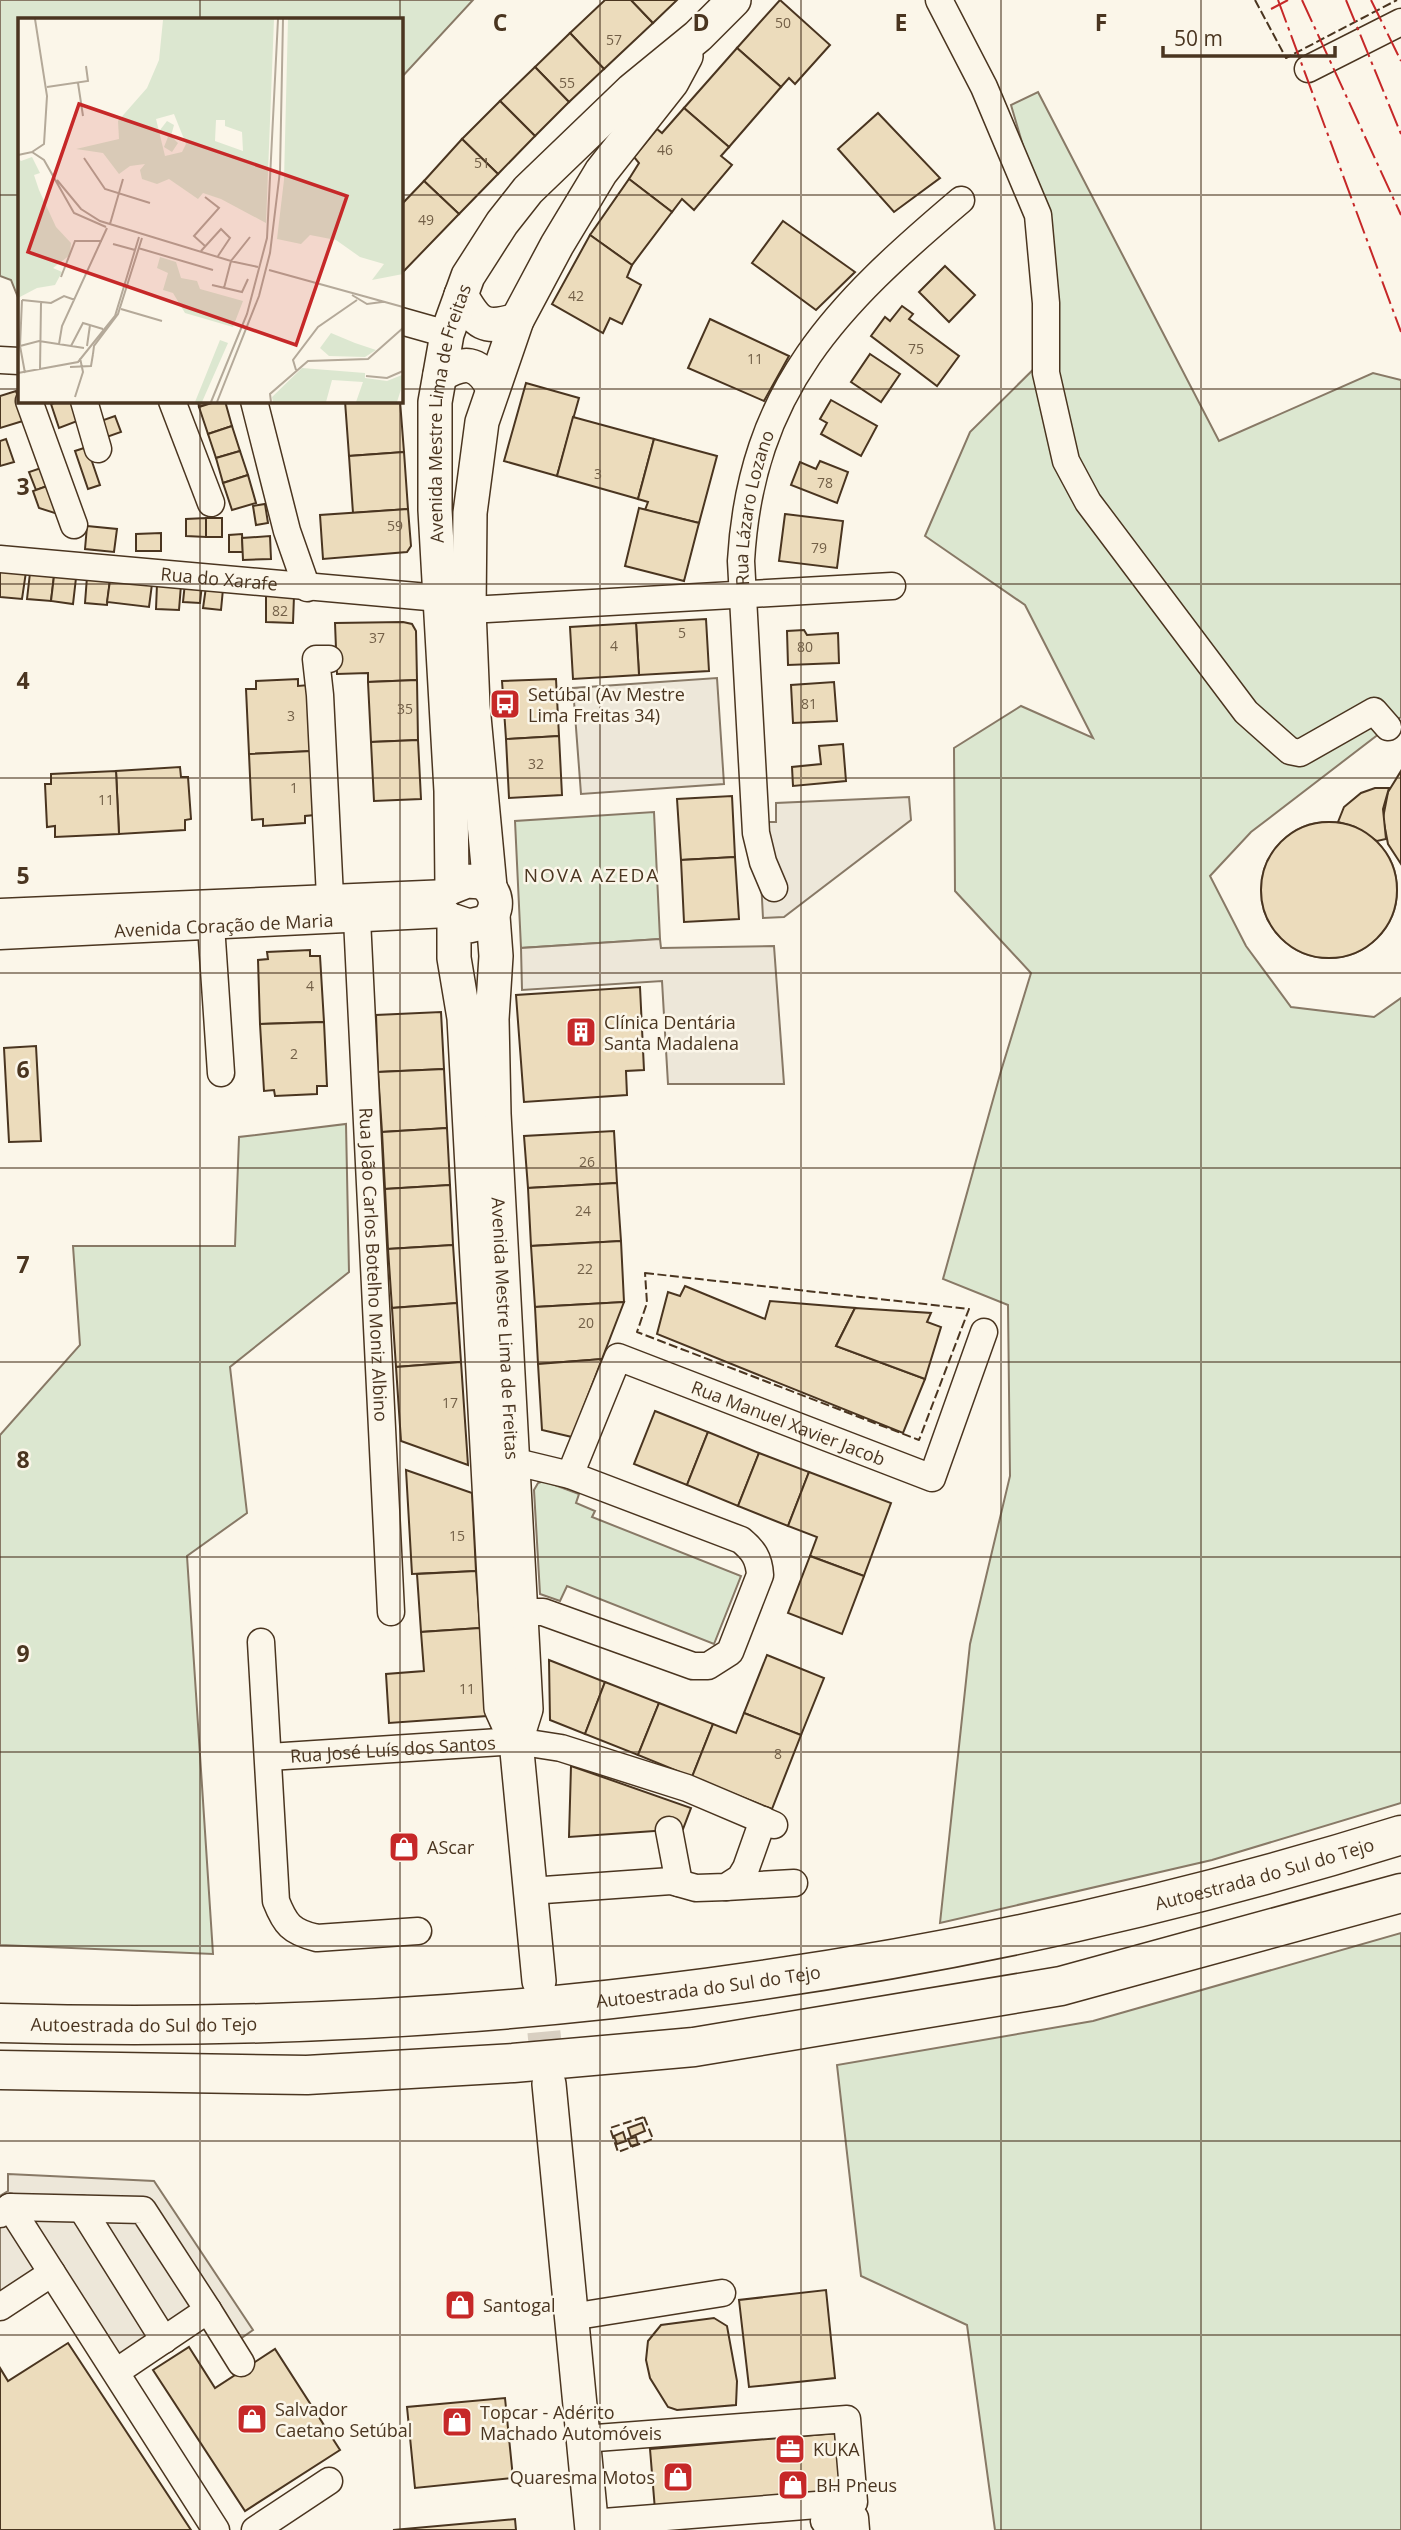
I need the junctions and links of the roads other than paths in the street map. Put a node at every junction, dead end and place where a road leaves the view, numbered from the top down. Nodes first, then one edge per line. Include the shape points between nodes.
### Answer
1 (734, 0) edge
2 (939, 0) edge
3 (1401, 22) edge
4 (698, 36) junction
5 (1308, 69) dead end
6 (961, 200) dead end
7 (461, 295) junction
8 (517, 320) junction
9 (402, 321) edge
10 (447, 334) junction
11 (440, 375) junction
12 (492, 386) junction
13 (29, 402) edge
14 (84, 402) edge
15 (172, 402) edge
16 (254, 402) edge
17 (99, 449) dead end
18 (211, 503) dead end
19 (74, 525) dead end
20 (0, 559) edge
21 (892, 586) dead end
22 (307, 588) junction
23 (743, 594) junction
24 (439, 598) junction
25 (469, 610) junction
26 (329, 659) dead end
27 (1388, 727) dead end
28 (774, 888) dead end
29 (330, 897) junction
30 (491, 902) junction
31 (451, 904) junction
32 (0, 912) edge
33 (356, 919) junction
34 (211, 925) junction
35 (0, 936) edge
36 (221, 1073) dead end
37 (984, 1332) dead end
38 (512, 1461) junction
39 (570, 1475) junction
40 (391, 1612) dead end
41 (521, 1612) junction
42 (261, 1642) dead end
43 (516, 1741) junction
44 (269, 1757) junction
45 (669, 1830) dead end
46 (1401, 1835) edge
47 (679, 1883) junction
48 (794, 1884) dead end
49 (726, 1887) junction
50 (530, 1891) junction
51 (1401, 1893) edge
52 (418, 1931) dead end
53 (539, 1981) tunnel mouth
54 (0, 2023) edge
55 (0, 2070) edge
56 (549, 2084) tunnel mouth
57 (82, 2208) junction
58 (5, 2210) edge
59 (52, 2273) junction
60 (722, 2293) dead end
61 (0, 2306) edge
62 (208, 2311) junction
63 (571, 2317) junction
64 (164, 2340) junction
65 (241, 2363) dead end
66 (116, 2372) junction
67 (583, 2439) junction
68 (329, 2481) dead end
69 (591, 2526) edge
70 (216, 2530) edge
71 (255, 2530) edge
72 (735, 2530) edge
73 (856, 2530) edge

1 - 4 main road, Avenida Mestre Lima de Freitas
2 - 27 street via 984,87 1038,215 1046,303 1046,373 1066,461 1088,502 1246,712 1290,751 1300,753 1374,711
3 - 5 street
4 - 7 main road, Avenida Mestre Lima de Freitas via 632,90 528,190 475,265
4 - 8 main road, Avenida Mestre Lima de Freitas via 672,82 601,172
6 - 23 street, Rua Lázaro Lozano via 854,296 788,384 764,440 748,501
7 - 8 main road via 472,316 483,324 497,326
7 - 10 main road, Avenida Mestre Lima de Freitas
8 - 12 main road, Avenida Mestre Lima de Freitas
9 - 10 street
10 - 11 main road, Avenida Mestre Lima de Freitas
11 - 12 main road via 468,365 483,371
11 - 24 main road, Avenida Mestre Lima de Freitas via 435,402
12 - 25 main road, Avenida Mestre Lima de Freitas via 482,422 470,513
13 - 19 street
14 - 17 street
15 - 18 street
16 - 22 street via 287,531
20 - 22 street, Rua do Xarafe
21 - 23 street
22 - 24 street, Rua do Xarafe
23 - 25 street
23 - 28 street, Rua Lázaro Lozano via 756,833
24 - 31 main road, Avenida Mestre Lima de Freitas via 451,791
25 - 30 main road, Avenida Mestre Lima de Freitas
26 - 29 street via 316,659
29 - 31 street, Avenida Coração de Maria
29 - 32 street, Avenida Coração de Maria
30 - 31 main road via 478,925 461,925
30 - 38 main road, Avenida Mestre Lima de Freitas via 496,956 494,1114
31 - 33 street, Avenida Coração de Maria
31 - 43 main road, Avenida Mestre Lima de Freitas via 464,1018 501,1708
33 - 34 street, Avenida Coração de Maria
33 - 40 street, Rua João Carlos Botelho Moniz Albino
34 - 35 street, Avenida Coração de Maria
34 - 36 street
37 - 39 street, Rua Manuel Xavier Jacob via 932,1478 618,1357
38 - 39 street
38 - 41 main road, Avenida Mestre Lima de Freitas
39 - 41 street via 741,1539 760,1563 760,1575 730,1652 708,1666 693,1666 543,1612
41 - 43 main road, Avenida Mestre Lima de Freitas via 526,1709
42 - 44 street, Rua José Luís dos Santos
43 - 44 street, Rua José Luís dos Santos
43 - 49 street, Rua José Luís dos Santos via 561,1748 687,1788 768,1823 740,1878
43 - 50 main road, Avenida Mestre Lima de Freitas
44 - 52 street, Rua José Luís dos Santos via 276,1900 285,1922 302,1935 317,1938
45 - 47 street
46 - 54 highway, Autoestrada do Sul do Tejo via 1245,1881 1058,1927 907,1959 758,1983 580,2004 349,2022
47 - 49 street via 696,1888
47 - 50 street
48 - 49 street
50 - 53 main road, Avenida Mestre Lima de Freitas
51 - 55 highway via 1061,1986 694,2047 307,2075
56 - 63 main road
57 - 58 street
57 - 62 street via 143,2210
57 - 64 street
58 - 59 street
59 - 61 street
59 - 66 street
60 - 63 street
62 - 64 street
62 - 65 street
63 - 67 main road
64 - 66 street
66 - 70 street
67 - 69 main road
67 - 69 street via 847,2419 854,2502
68 - 71 street
72 - 73 street via 855,2518

